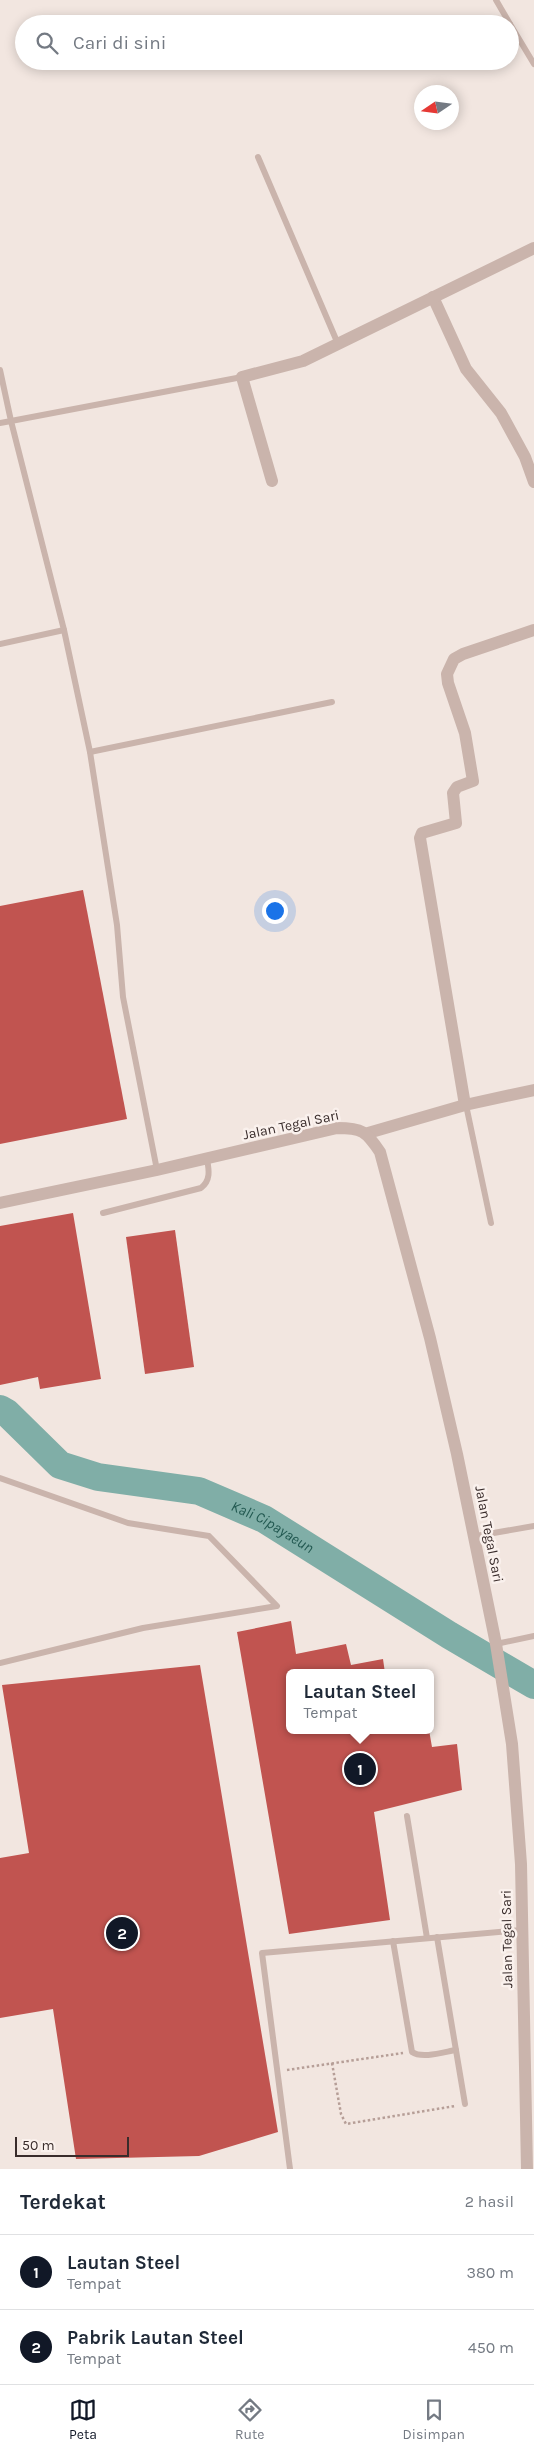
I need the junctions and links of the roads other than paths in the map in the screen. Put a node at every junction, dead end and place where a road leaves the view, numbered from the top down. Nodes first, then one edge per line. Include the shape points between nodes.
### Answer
1 (496, 0) edge
2 (505, 15) edge
3 (519, 39) edge
4 (534, 64) edge
5 (258, 157) dead end
6 (534, 248) edge
7 (433, 297) junction
8 (338, 345) junction
9 (0, 370) edge
10 (242, 378) junction
11 (11, 421) junction
12 (0, 424) edge
13 (272, 481) dead end
14 (534, 482) edge
15 (64, 630) junction
16 (534, 630) edge
17 (0, 644) edge
18 (332, 702) dead end
19 (90, 752) junction
20 (534, 1090) edge
21 (466, 1105) junction
22 (368, 1133) junction
23 (207, 1158) junction
24 (157, 1170) junction
25 (0, 1203) edge
26 (103, 1213) dead end
27 (491, 1223) dead end
28 (0, 1478) edge
29 (534, 1526) edge
30 (476, 1536) junction
31 (534, 1636) edge
32 (496, 1644) junction
33 (0, 1663) edge
34 (407, 1816) dead end
35 (521, 1930) junction
36 (437, 1937) junction
37 (427, 1938) junction
38 (393, 1941) junction
39 (456, 2050) junction
40 (529, 2088) edge
41 (465, 2104) road end
42 (290, 2169) edge
43 (527, 2169) edge

1 - 2 lane
3 - 4 lane
5 - 8 lane
6 - 7 street
7 - 8 street
7 - 14 street via 466,369 502,413
8 - 10 street via 303,361
9 - 11 lane
10 - 11 lane
10 - 13 street
11 - 12 lane
11 - 15 lane
15 - 17 lane
15 - 19 lane
16 - 21 street via 463,654 449,666 448,683 465,733 472,781 457,787 453,793 456,823 431,829 422,833 420,838
18 - 19 lane
19 - 24 lane via 117,924 123,997
20 - 21 street
21 - 22 street
21 - 27 lane
22 - 23 street, Jalan Tegal Sari via 353,1128 337,1128
22 - 30 street, Jalan Tegal Sari via 380,1152 430,1338
23 - 24 street, Jalan Tegal Sari
23 - 26 lane via 209,1173 207,1183 201,1188
24 - 25 street, Jalan Tegal Sari
28 - 33 lane via 128,1523 209,1536 277,1606 143,1628
29 - 30 lane
30 - 32 street, Jalan Tegal Sari
31 - 32 lane
32 - 35 street, Jalan Tegal Sari via 512,1744 521,1864
34 - 37 lane
35 - 36 lane
35 - 40 street, Jalan Tegal Sari
36 - 37 lane
36 - 39 lane
37 - 38 lane
38 - 39 lane via 412,2052 424,2055
38 - 42 lane via 262,1953
39 - 41 lane
40 - 43 street, Jalan Tegal Sari

